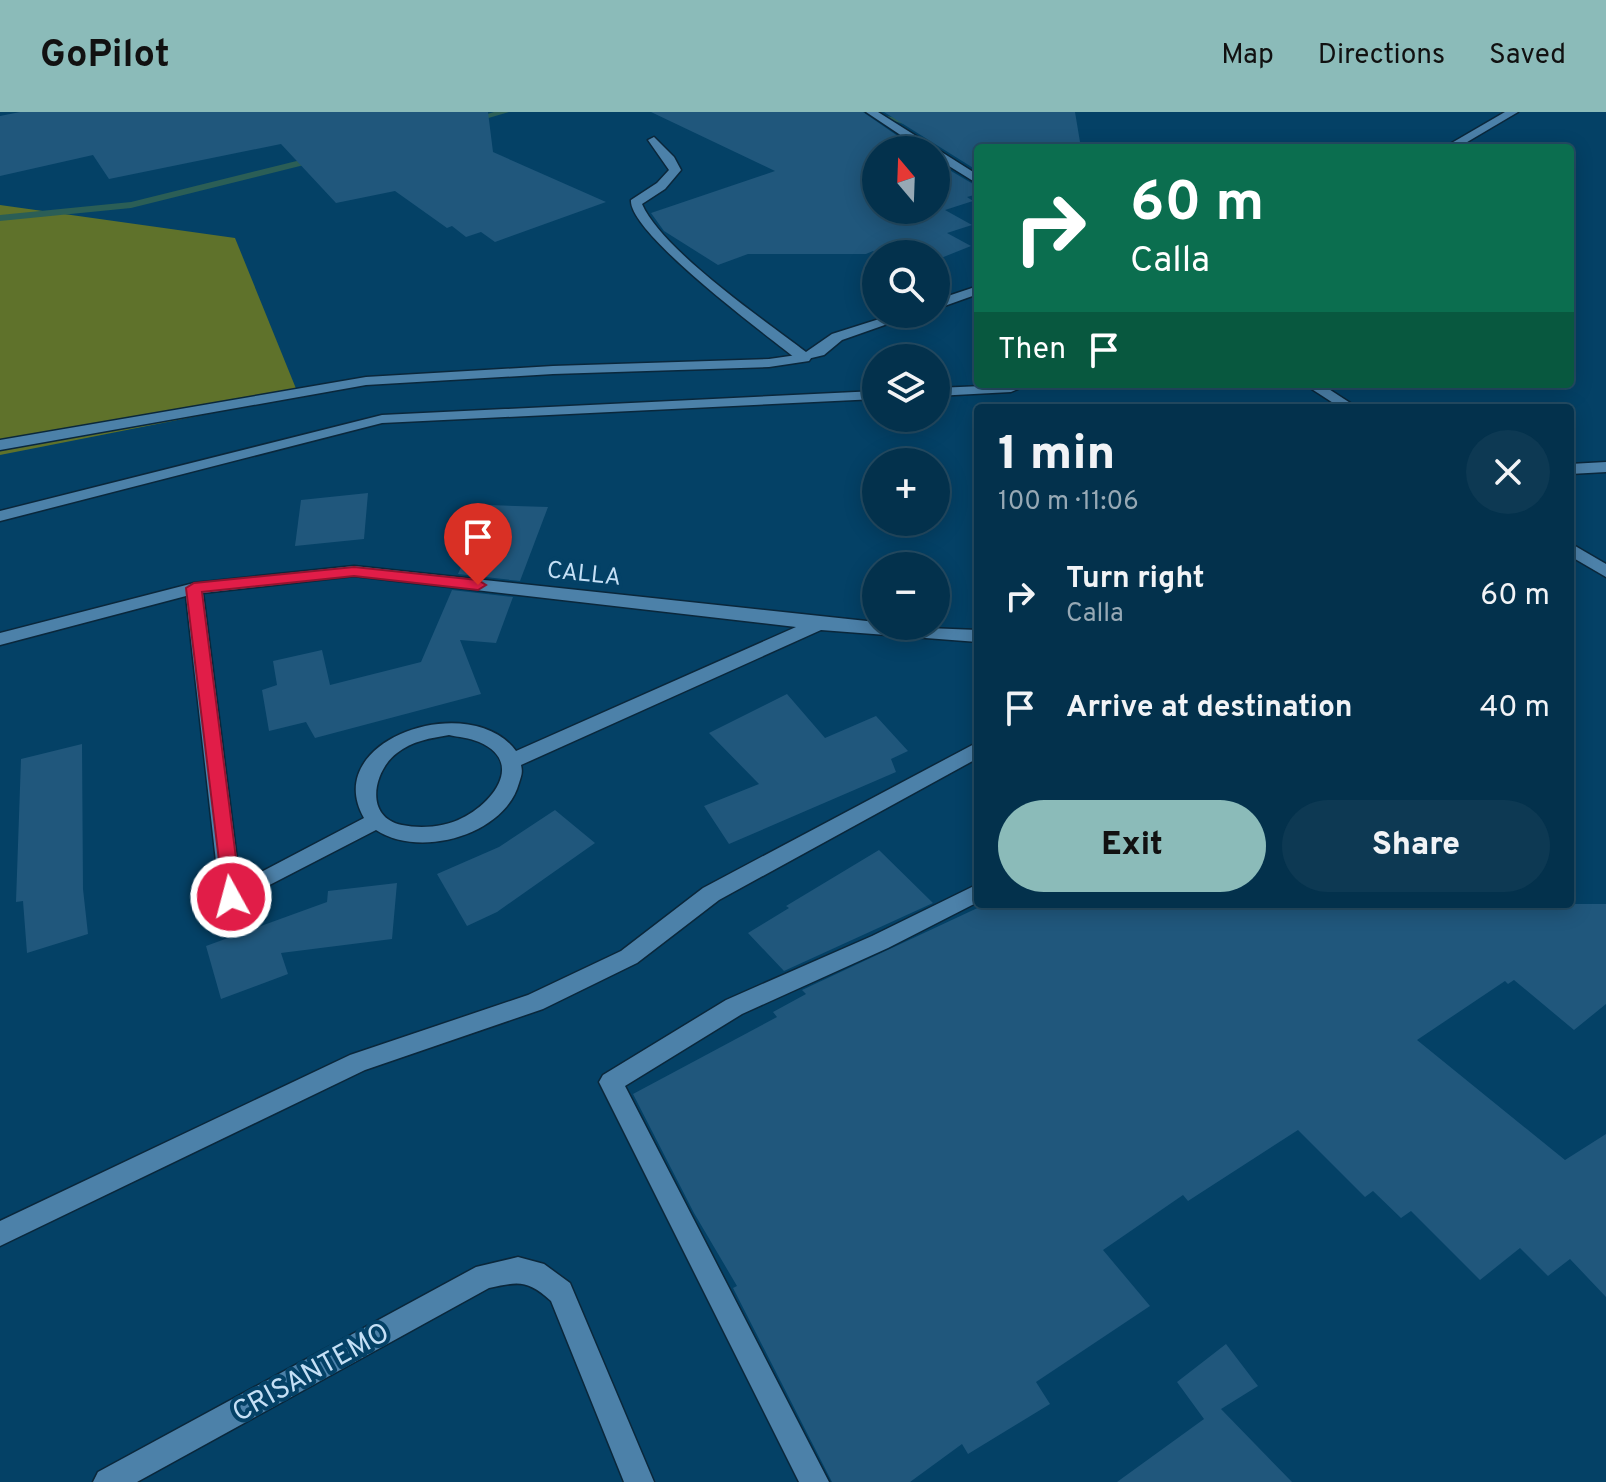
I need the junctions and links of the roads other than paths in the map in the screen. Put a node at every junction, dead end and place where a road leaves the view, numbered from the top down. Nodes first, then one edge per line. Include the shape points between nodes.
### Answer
1 (871, 112) edge
2 (1513, 112) edge
3 (909, 136) edge
4 (654, 140) dead end
5 (1456, 144) edge
6 (950, 162) edge
7 (974, 177) edge
8 (974, 291) edge
9 (950, 300) edge
10 (865, 328) edge
11 (804, 358) junction
12 (1011, 388) edge
13 (1318, 388) edge
14 (950, 391) edge
15 (862, 396) edge
16 (1344, 404) edge
17 (0, 445) edge
18 (1606, 467) edge
19 (1574, 469) edge
20 (0, 516) edge
21 (1574, 551) edge
22 (1606, 572) edge
23 (194, 588) junction
24 (819, 624) junction
25 (974, 636) edge
26 (0, 639) edge
27 (974, 751) edge
28 (512, 761) junction
29 (377, 821) junction
30 (974, 894) edge
31 (0, 1234) edge
32 (108, 1482) edge
33 (639, 1482) edge
34 (814, 1482) edge

1 - 3 street
2 - 5 street
4 - 11 street via 675,170 635,203 639,217 693,269
6 - 7 street
8 - 9 street
10 - 11 street via 837,337
11 - 17 street via 366,381
12 - 14 street
13 - 16 street
15 - 20 street via 382,419
18 - 19 street
21 - 22 street
23 - 24 street, CALLA via 354,571
23 - 26 street, CALLA
23 - 29 street via 231,897
24 - 25 street, CALLA
24 - 28 street
27 - 31 street via 711,894 629,957 535,1002 358,1062
28 - 29 street via 512,783 503,800 467,828 418,836
28 - 29 street via 492,738 472,731 449,728 402,740 369,770 366,806
30 - 34 street via 734,1007 611,1082
32 - 33 street, CRISANTEMO via 485,1276 516,1268 539,1271 561,1292

